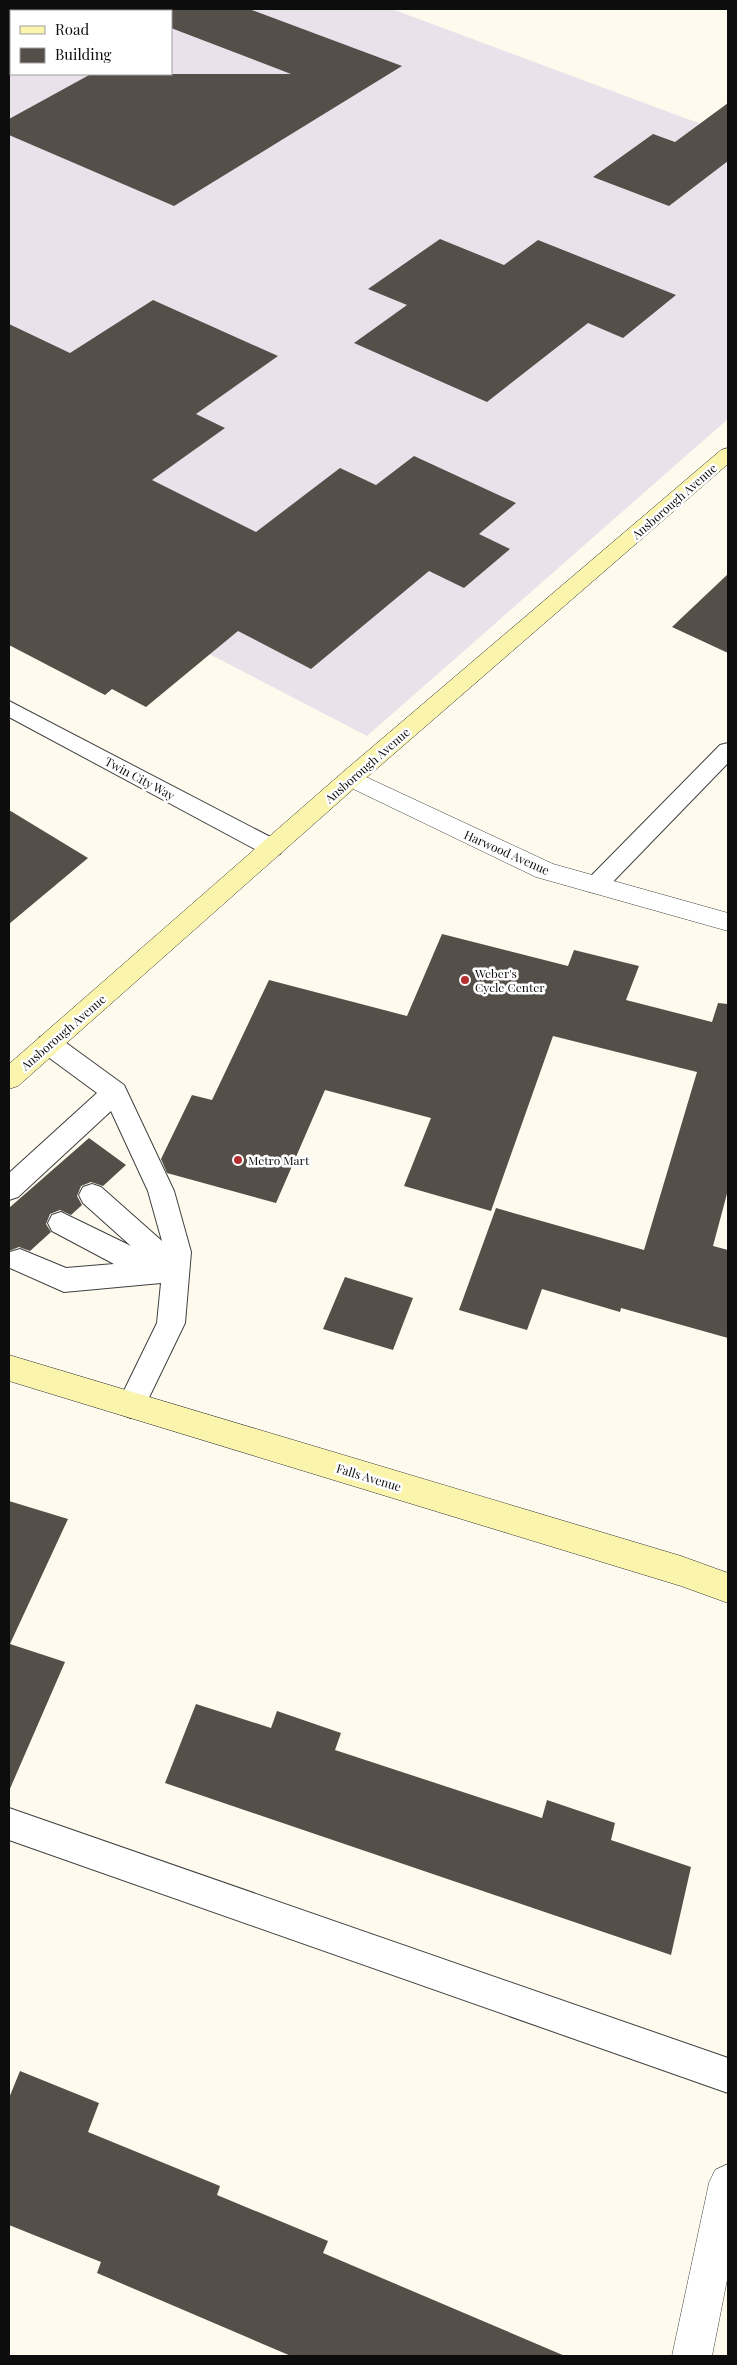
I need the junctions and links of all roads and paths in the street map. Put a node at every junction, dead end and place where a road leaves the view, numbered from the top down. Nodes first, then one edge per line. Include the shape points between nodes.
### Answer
1 (728, 454) edge
2 (9, 708) edge
3 (728, 750) edge
4 (351, 778) junction
5 (272, 848) junction
6 (596, 885) junction
7 (728, 922) edge
8 (49, 1044) junction
9 (9, 1079) edge
10 (115, 1092) junction
11 (13, 1192) edge
12 (92, 1195) dead end
13 (61, 1223) dead end
14 (20, 1260) dead end
15 (176, 1270) junction
16 (9, 1368) edge
17 (131, 1405) junction
18 (728, 1588) edge
19 (9, 1824) edge
20 (728, 2076) edge
21 (728, 2183) edge
22 (692, 2356) edge

1 - 4 main road, Ansborough Avenue
2 - 5 lane, Twin City Way
3 - 6 lane
4 - 5 main road, Ansborough Avenue
4 - 6 street, Harwood Avenue via 545,871
5 - 8 main road, Ansborough Avenue
6 - 7 street, Harwood Avenue
8 - 9 main road, Ansborough Avenue
8 - 10 lane
10 - 11 lane via 50,1162
10 - 15 lane via 160,1191 178,1252
12 - 15 lane
13 - 15 lane via 115,1254
14 - 15 lane via 64,1280
15 - 17 lane via 172,1323
16 - 17 main road, Falls Avenue
17 - 18 main road, Falls Avenue
19 - 20 lane
21 - 22 street

